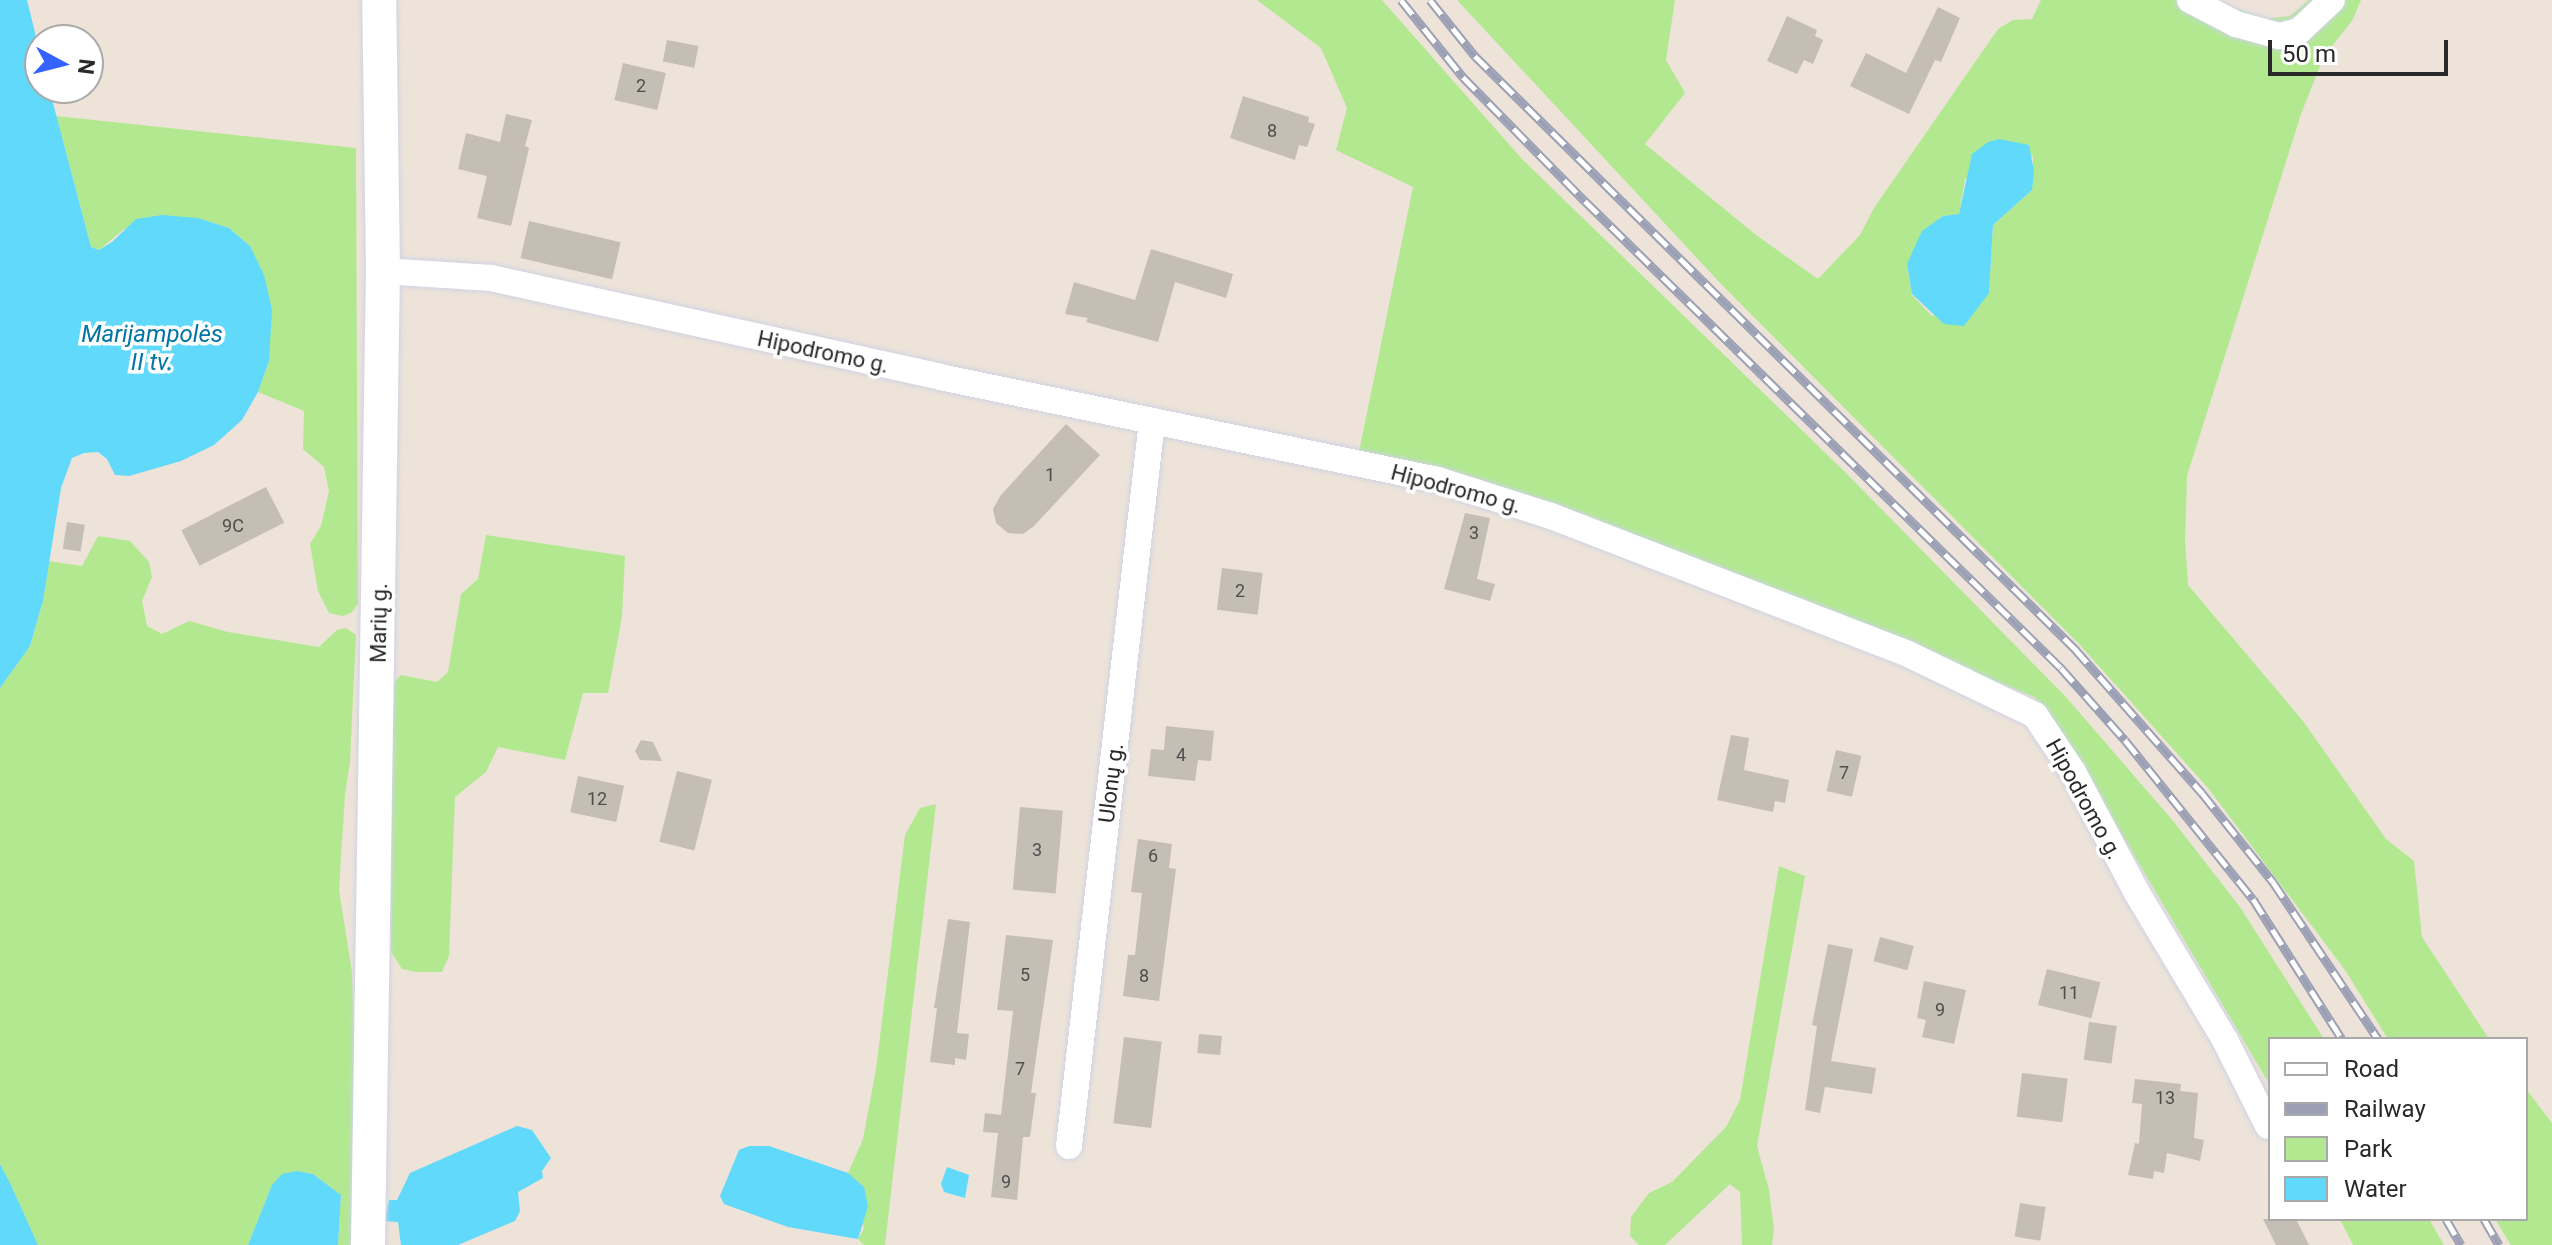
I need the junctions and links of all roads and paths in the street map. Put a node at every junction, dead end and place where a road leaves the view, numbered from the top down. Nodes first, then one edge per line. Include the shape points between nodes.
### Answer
1 (379, 0) edge
2 (2190, 0) edge
3 (2332, 0) edge
4 (383, 271) junction
5 (1152, 421) junction
6 (2268, 1126) edge
7 (1069, 1146) dead end
8 (368, 1245) edge

1 - 4 street, Marių g.
2 - 3 street via 2236,24 2279,36 2299,31
4 - 5 street, Hipodromo g. via 491,278
4 - 8 street, Marių g.
5 - 6 street, Hipodromo g. via 1438,480 1551,516 1908,654 2035,715 2073,772 2137,893 2225,1040
5 - 7 street, Ulonų g.

